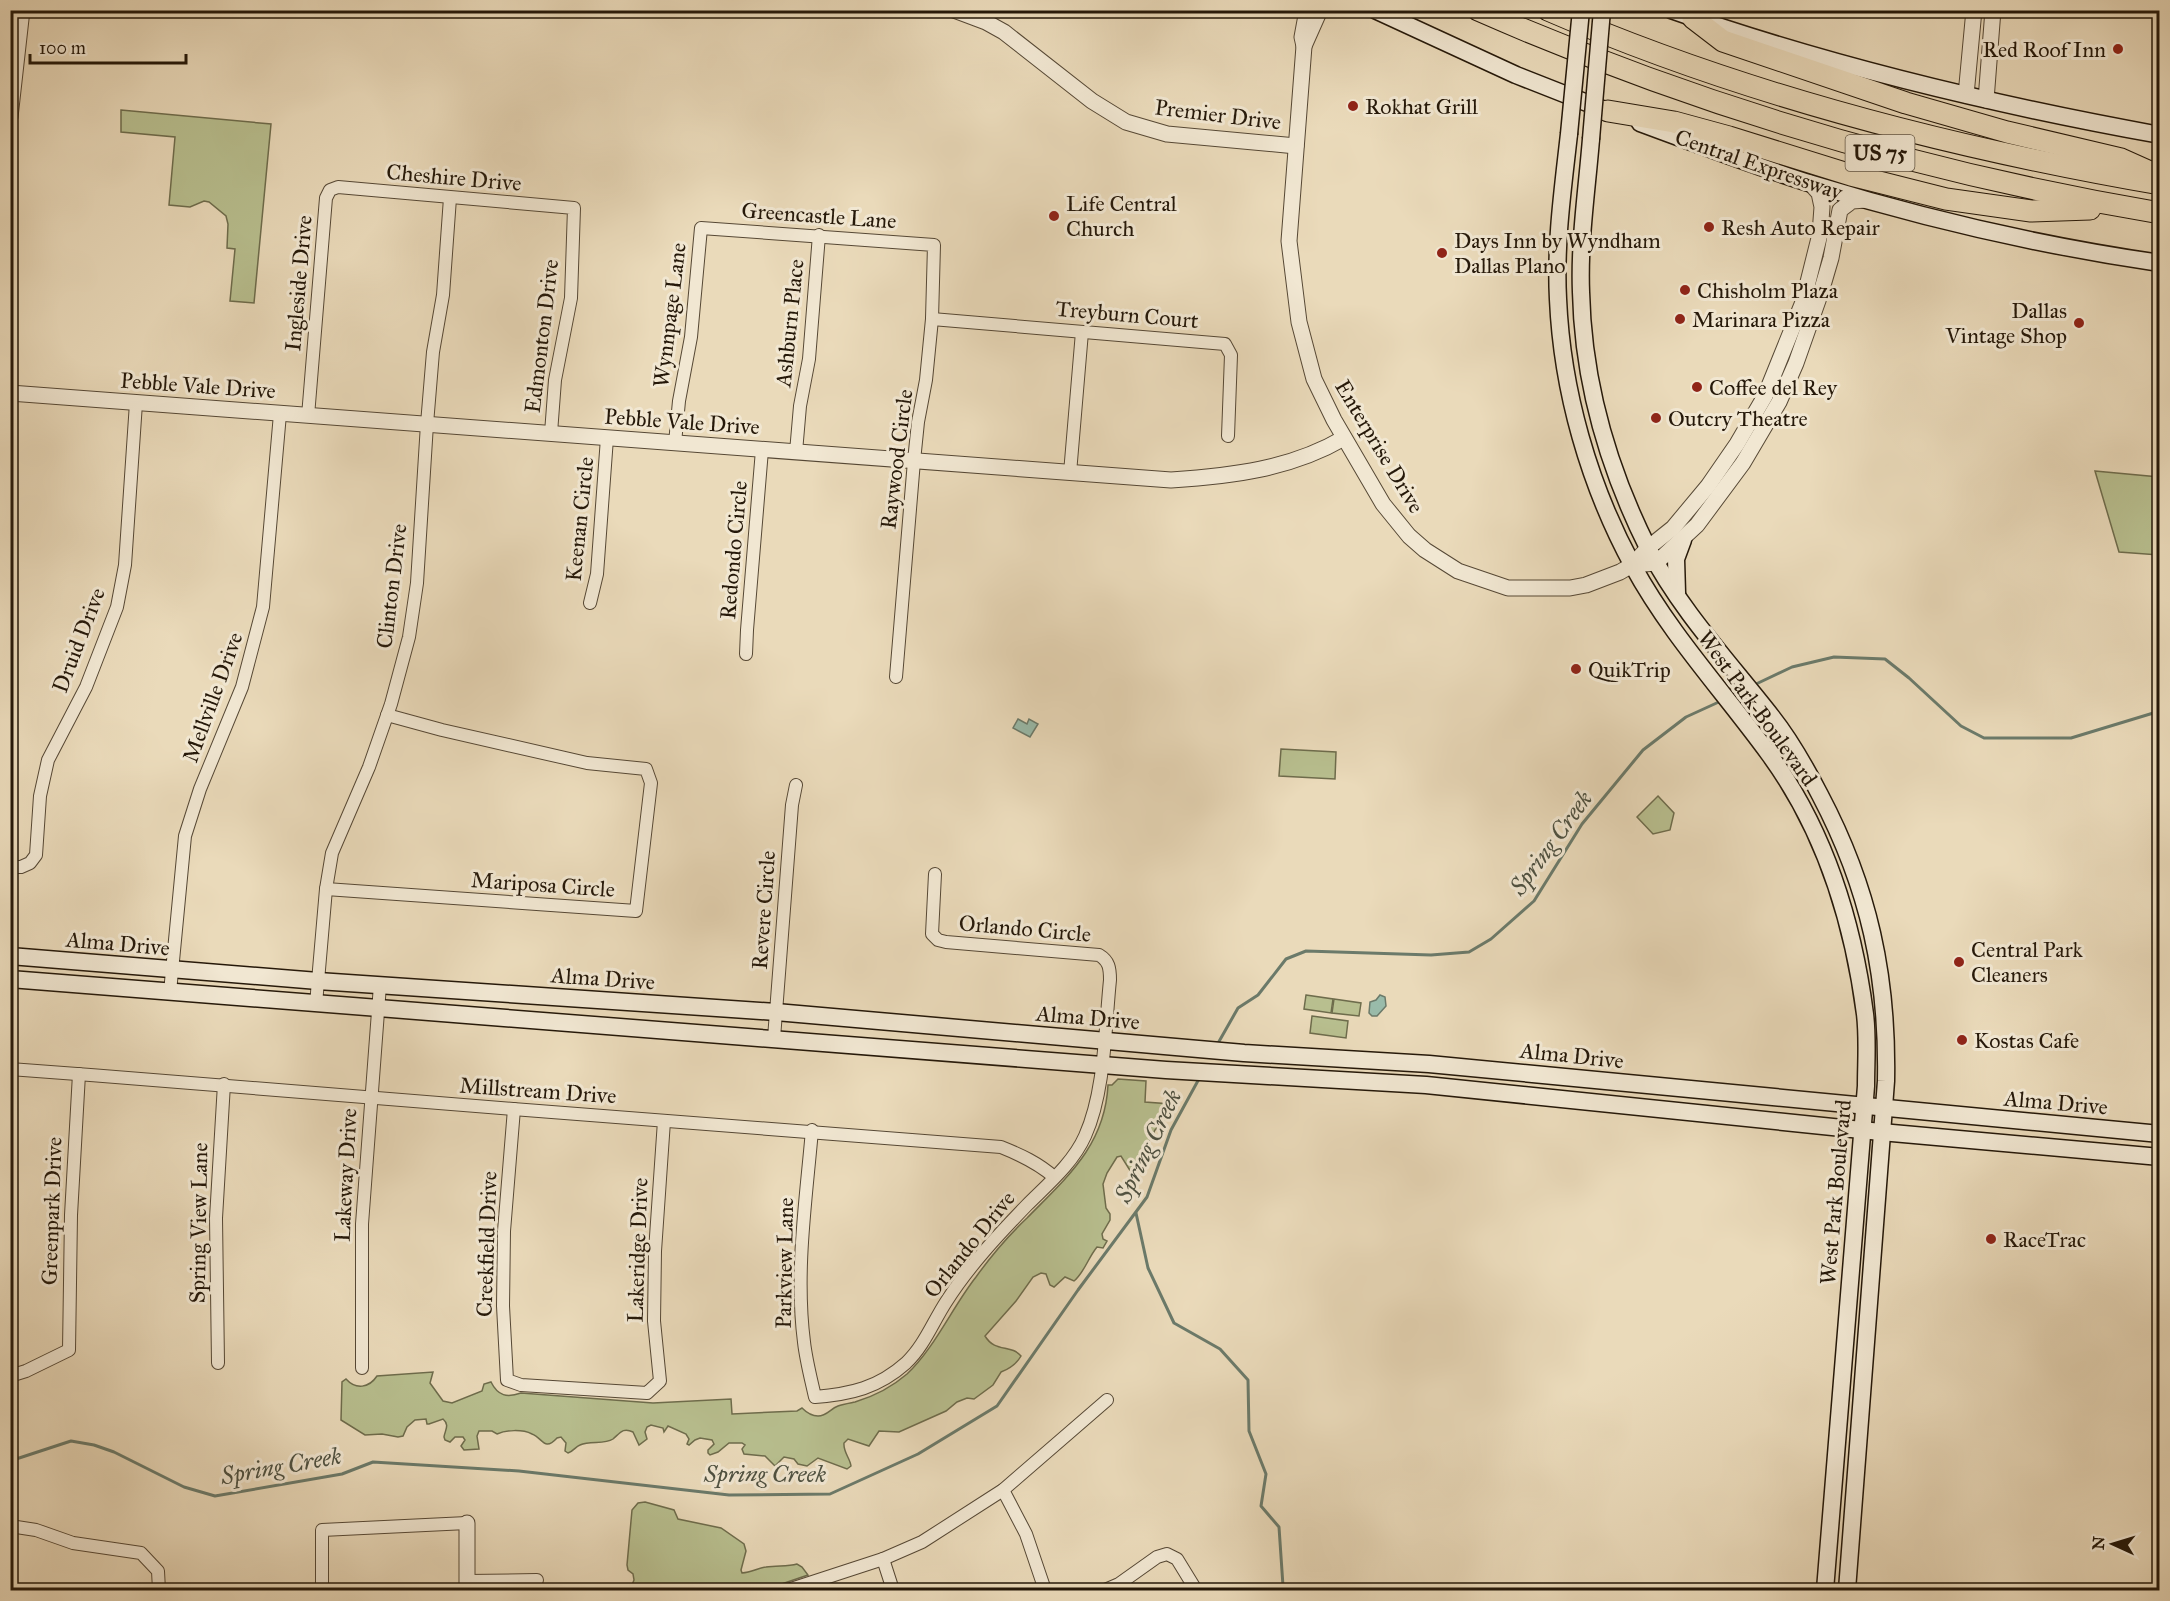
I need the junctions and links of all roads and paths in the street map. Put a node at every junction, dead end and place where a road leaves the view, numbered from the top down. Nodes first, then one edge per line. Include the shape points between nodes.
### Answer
1 (22, 10) edge
2 (954, 10) edge
3 (1306, 10) edge
4 (1320, 10) edge
5 (1375, 10) edge
6 (1478, 10) edge
7 (1548, 10) edge
8 (1581, 10) edge
9 (1602, 10) edge
10 (1671, 10) edge
11 (1974, 10) edge
12 (1993, 10) edge
13 (1693, 18) junction
14 (1304, 45) junction
15 (13, 74) edge
16 (1966, 95) junction
17 (1986, 100) junction
18 (1608, 111) junction
19 (10, 117) edge
20 (2160, 135) edge
21 (1296, 146) junction
22 (2160, 176) edge
23 (1810, 183) junction
24 (2160, 184) edge
25 (330, 190) joint
26 (450, 198) junction
27 (1866, 200) junction
28 (2122, 206) junction
29 (574, 208) joint
30 (2160, 213) edge
31 (700, 228) joint
32 (819, 235) junction
33 (934, 245) joint
34 (2160, 263) edge
35 (1810, 304) junction
36 (932, 319) junction
37 (1082, 332) junction
38 (10, 393) edge
39 (136, 403) junction
40 (280, 414) junction
41 (308, 416) junction
42 (427, 423) junction
43 (551, 433) junction
44 (1228, 436) dead end
45 (608, 438) junction
46 (1344, 438) junction
47 (675, 443) junction
48 (1743, 448) junction
49 (762, 450) junction
50 (796, 452) junction
51 (914, 461) junction
52 (1070, 473) junction
53 (1683, 540) junction
54 (1652, 555) junction
55 (1632, 565) junction
56 (1678, 597) junction
57 (590, 603) dead end
58 (746, 654) dead end
59 (896, 677) dead end
60 (387, 715) junction
61 (796, 785) dead end
62 (1820, 796) junction
63 (1800, 804) junction
64 (10, 867) edge
65 (935, 874) dead end
66 (326, 890) junction
67 (10, 956) edge
68 (172, 970) junction
69 (10, 979) edge
70 (318, 981) junction
71 (380, 985) junction
72 (170, 992) junction
73 (316, 1004) junction
74 (378, 1009) junction
75 (776, 1012) junction
76 (774, 1038) junction
77 (1104, 1041) junction
78 (1358, 1059) junction
79 (1102, 1064) junction
80 (10, 1069) edge
81 (79, 1074) junction
82 (1358, 1081) junction
83 (1626, 1083) junction
84 (224, 1084) junction
85 (370, 1098) junction
86 (1625, 1105) junction
87 (1864, 1107) junction
88 (1884, 1108) junction
89 (514, 1109) junction
90 (664, 1120) junction
91 (2070, 1126) junction
92 (1862, 1129) junction
93 (812, 1130) junction
94 (1881, 1132) junction
95 (2160, 1134) edge
96 (2068, 1149) junction
97 (2160, 1157) edge
98 (1054, 1177) junction
99 (218, 1363) dead end
100 (362, 1368) dead end
101 (10, 1376) edge
102 (660, 1382) joint
103 (815, 1397) joint
104 (1107, 1400) dead end
105 (1003, 1490) junction
106 (466, 1523) joint
107 (10, 1526) edge
108 (883, 1559) junction
109 (537, 1580) dead end
110 (467, 1586) edge
111 (159, 1590) edge
112 (322, 1590) edge
113 (788, 1590) edge
114 (893, 1590) edge
115 (1045, 1590) edge
116 (1105, 1590) edge
117 (1196, 1590) edge
118 (1825, 1590) edge
119 (1847, 1590) edge

1 - 15 street
2 - 21 street, Premier Drive via 1004,32 1092,101 1126,122 1167,134
3 - 14 street, Enterprise Drive
4 - 14 street, Enterprise Drive
5 - 18 main road, Central Expressway via 1516,75
6 - 28 highway, Central Expressway / US 75 via 1609,65 1790,127 1954,172
7 - 24 highway, US 75 via 1684,64 1858,118 1997,153
8 - 55 main road, West Park Boulevard, bridge via 1562,200 1558,297 1570,394 1586,455
9 - 54 main road, West Park Boulevard, bridge via 1581,271 1585,351 1593,397 1618,482
10 - 13 main road
11 - 16 street
12 - 17 street
13 - 16 main road via 1839,63
13 - 22 highway via 1723,41 1905,103 2121,159
14 - 21 street, Enterprise Drive
15 - 19 street
16 - 17 main road
17 - 20 main road
18 - 23 main road, Central Expressway
18 - 28 highway via 1729,136 1861,178 1946,199 2031,211
21 - 46 street, Enterprise Drive via 1289,241 1294,291 1314,379
23 - 27 main road, Central Expressway
23 - 35 street via 1819,193 1822,207
25 - 26 street, Cheshire Drive via 338,187
25 - 41 street, Ingleside Drive
26 - 29 street, Cheshire Drive
26 - 42 street, Clinton Drive
27 - 34 main road, Central Expressway via 2043,243
27 - 35 street via 1852,201 1840,210 1831,258
28 - 30 highway, Central Expressway / US 75
29 - 43 street, Edmonton Drive via 571,298 555,380
31 - 32 street, Greencastle Lane
31 - 47 street, Wynnpage Lane via 691,337
32 - 33 street, Greencastle Lane
32 - 50 street, Ashburn Place via 809,359
33 - 36 street, Raywood Circle
35 - 48 street
36 - 37 street, Treyburn Court
36 - 51 street, Raywood Circle
37 - 44 street, Treyburn Court via 1225,344 1231,356
37 - 52 street
38 - 39 street, Pebble Vale Drive
39 - 40 street, Pebble Vale Drive
39 - 64 street, Druid Drive via 125,566 117,607 86,687 48,760 40,796 36,855 30,863
40 - 41 street, Pebble Vale Drive
40 - 68 street, Mellville Drive via 263,607 242,687 185,836
41 - 42 street, Pebble Vale Drive
42 - 43 street, Pebble Vale Drive
42 - 60 street, Clinton Drive via 409,637
43 - 45 street, Pebble Vale Drive
45 - 47 street, Pebble Vale Drive
45 - 57 street, Keenan Circle via 597,574
46 - 52 street, Pebble Vale Drive via 1296,461 1219,477 1172,480
46 - 55 street, Enterprise Drive via 1394,519 1425,550 1458,571 1508,588 1544,589 1586,585
47 - 49 street, Pebble Vale Drive
48 - 53 street via 1721,495
48 - 54 street via 1665,535
49 - 50 street, Pebble Vale Drive
49 - 58 street, Redondo Circle
50 - 51 street, Pebble Vale Drive
51 - 52 street, Pebble Vale Drive
51 - 59 street, Raywood Circle
53 - 54 street
53 - 56 main road via 1676,559
54 - 55 street, Enterprise Drive
54 - 56 main road, West Park Boulevard
55 - 63 main road, West Park Boulevard via 1664,618 1749,728
56 - 62 main road, West Park Boulevard via 1773,718
60 - 66 street, Clinton Drive via 332,853
60 - 66 street, Mariposa Circle via 587,763 646,769 651,783 636,911
61 - 75 street, Revere Circle
62 - 63 main road
62 - 88 main road, West Park Boulevard via 1848,854 1873,935 1886,1027
63 - 87 main road, West Park Boulevard via 1833,876 1854,957 1865,1014
65 - 77 street, Orlando Circle via 932,934 938,940 1099,955 1107,960 1110,969
66 - 70 street, Clinton Drive
67 - 68 main road, Alma Drive
68 - 70 main road, Alma Drive
68 - 72 street, Mellville Drive
69 - 72 main road, Alma Drive
70 - 71 main road, Alma Drive
70 - 73 street, Clinton Drive
71 - 74 street, Lakeway Drive
71 - 75 main road, Alma Drive
72 - 73 main road, Alma Drive
73 - 74 main road, Alma Drive
74 - 76 main road, Alma Drive
74 - 85 street, Lakeway Drive
75 - 76 street, Revere Circle
75 - 77 main road, Alma Drive
76 - 79 main road, Alma Drive
77 - 78 main road, Alma Drive
77 - 79 street, Orlando Circle
78 - 82 main road
78 - 83 main road, Alma Drive
79 - 82 main road, Alma Drive
79 - 98 street, Orlando Drive via 1095,1107 1085,1136
80 - 81 street, Millstream Drive
81 - 84 street, Millstream Drive
81 - 101 street, Greenpark Drive via 69,1350
82 - 86 main road, Alma Drive
83 - 86 main road
83 - 87 main road, Alma Drive
84 - 85 street, Millstream Drive
84 - 99 street, Spring View Lane via 216,1218
85 - 89 street, Millstream Drive
85 - 100 street, Lakeway Drive via 362,1224
86 - 92 main road, Alma Drive
87 - 88 main road, Alma Drive
87 - 92 main road, West Park Boulevard
88 - 91 main road, Alma Drive
88 - 94 main road, West Park Boulevard
89 - 90 street, Millstream Drive
89 - 102 street, Creekfield Drive via 504,1231 507,1380 520,1385 647,1393
90 - 93 street, Millstream Drive
90 - 102 street, Lakeridge Drive via 655,1251 654,1321
91 - 95 main road, Alma Drive
91 - 96 main road
92 - 94 main road, Alma Drive
92 - 118 main road, West Park Boulevard
93 - 98 street, Millstream Drive via 1001,1147 1023,1155
93 - 103 street, Parkview Lane via 801,1299 804,1344
94 - 96 main road, Alma Drive
94 - 119 main road, West Park Boulevard
96 - 97 main road, Alma Drive
98 - 103 street, Orlando Drive via 979,1259 907,1362 868,1388
104 - 105 street
105 - 108 street via 922,1542
105 - 115 street via 1026,1534
106 - 110 street
106 - 112 street via 322,1530
107 - 111 street via 73,1543 141,1553 158,1570
108 - 113 street
108 - 114 street
109 - 110 street
116 - 117 street via 1167,1554 1178,1559

